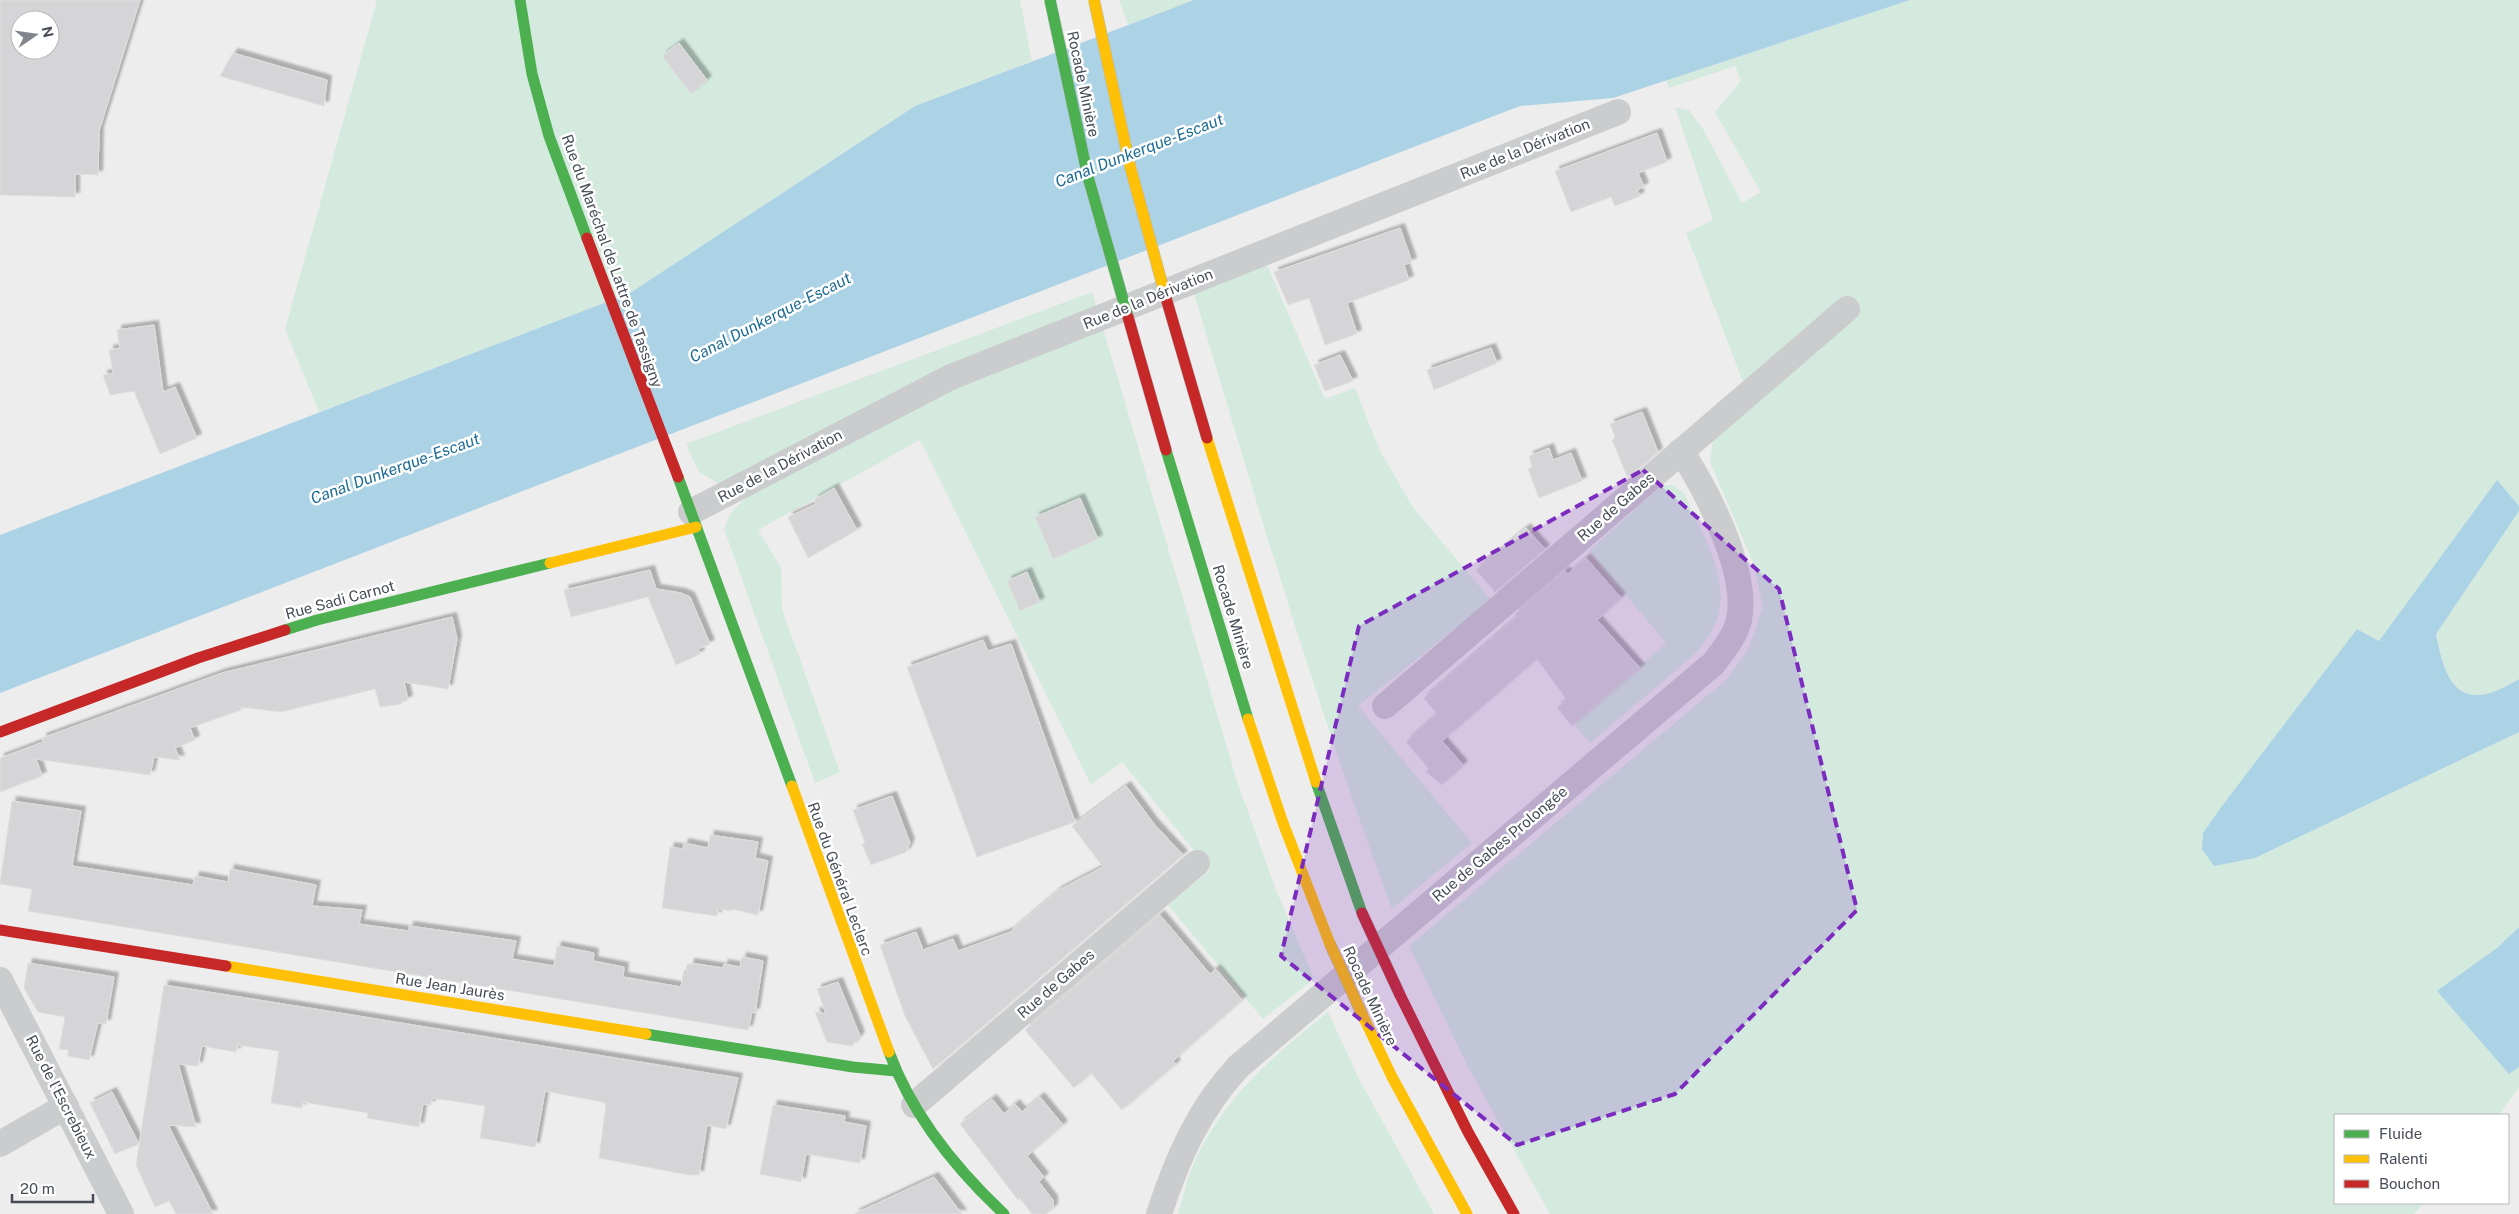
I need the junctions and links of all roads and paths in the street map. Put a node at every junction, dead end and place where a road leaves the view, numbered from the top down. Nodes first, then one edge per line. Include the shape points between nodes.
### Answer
1 (520, 0) edge
2 (1050, 0) edge
3 (1094, 0) edge
4 (1618, 112) dead end
5 (1847, 309) dead end
6 (1681, 451) junction
7 (691, 513) junction
8 (1385, 706) dead end
9 (0, 732) edge
10 (1197, 863) dead end
11 (0, 930) edge
12 (0, 980) edge
13 (896, 1072) junction
14 (66, 1106) junction
15 (914, 1106) junction
16 (0, 1144) edge
17 (122, 1214) edge
18 (1004, 1214) edge
19 (1159, 1214) edge
20 (1467, 1214) edge
21 (1514, 1214) edge

1 - 7 main road, Rue du Maréchal de Lattre de Tassigny via 540,105
2 - 20 main road, Rocade Minière, bridge via 1088,177 1166,450 1262,760 1311,900 1330,944 1396,1084
3 - 21 main road, Rocade Minière, bridge via 1134,180 1172,322 1300,740 1362,913 1468,1132
4 - 7 street, Rue de la Dérivation via 951,377
5 - 6 street, Rue de Gabes
6 - 8 street, Rue de Gabes
6 - 19 street, Rue de Gabes Prolongée via 1698,479 1733,557 1739,579 1738,620 1731,640 1714,663 1239,1066 1216,1092 1193,1128 1174,1169
7 - 9 main road, Rue Sadi Carnot via 217,651
7 - 13 main road, Rue du Général Leclerc
10 - 15 street, Rue de Gabes
11 - 13 main road, Rue Jean Jaurès
12 - 14 street, Rue de l'Escrebieux
13 - 15 main road, Rue du Général Leclerc
14 - 16 street
14 - 17 street, Rue de l'Escrebieux
15 - 18 main road, Rue du Général Leclerc via 956,1164

